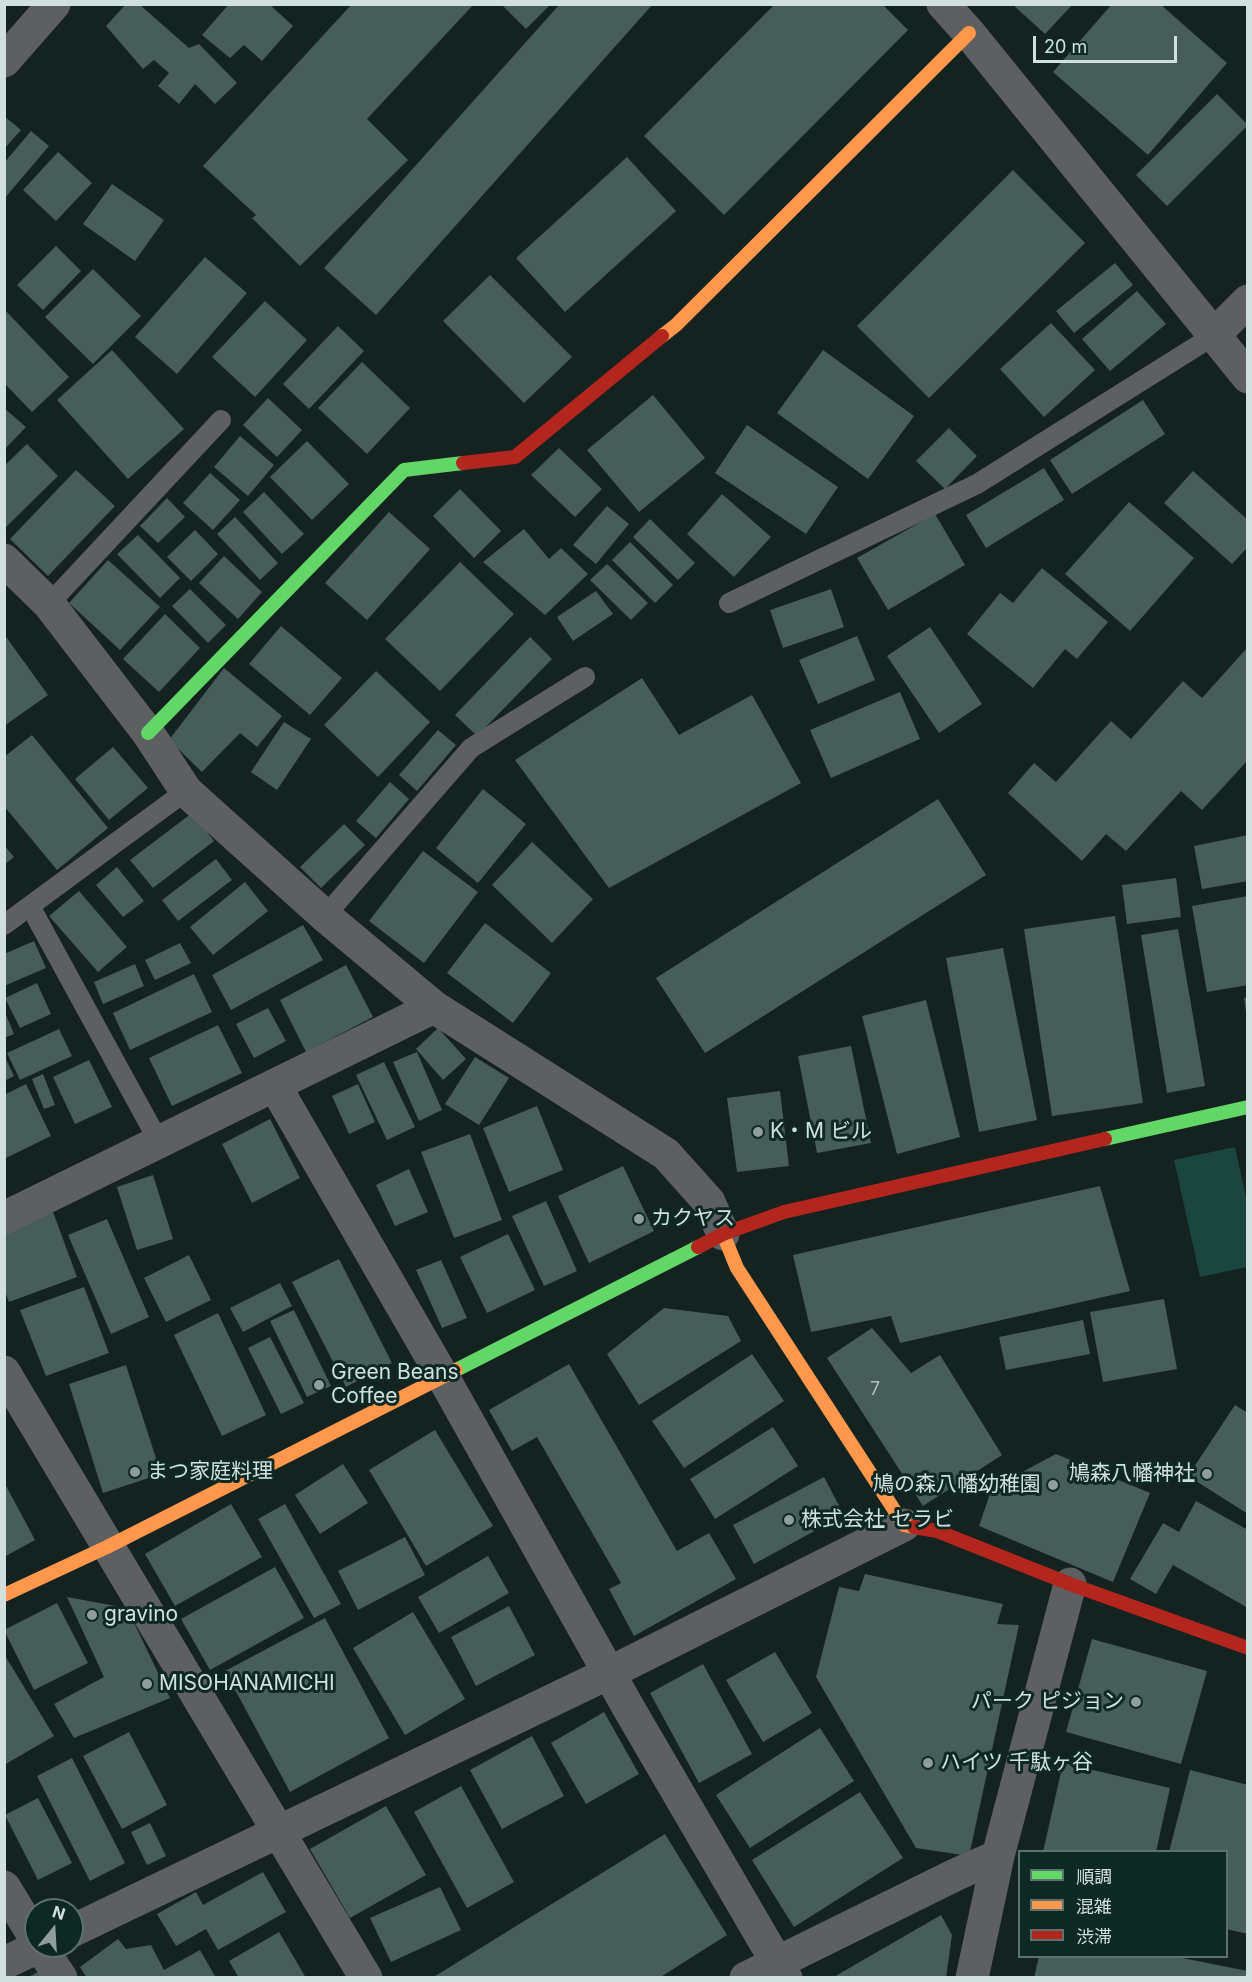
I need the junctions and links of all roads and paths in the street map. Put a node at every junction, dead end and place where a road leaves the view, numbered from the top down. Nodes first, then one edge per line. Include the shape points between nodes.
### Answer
1 (54, 4) edge
2 (942, 4) edge
3 (969, 33) junction
4 (4, 61) edge
5 (1248, 301) edge
6 (1213, 336) junction
7 (1248, 377) edge
8 (221, 420) dead end
9 (4, 560) edge
10 (729, 603) dead end
11 (49, 604) junction
12 (585, 677) dead end
13 (148, 733) junction
14 (186, 792) junction
15 (30, 906) junction
16 (325, 916) junction
17 (4, 925) edge
18 (434, 1007) junction
19 (275, 1086) junction
20 (1248, 1107) edge
21 (159, 1142) junction
22 (4, 1218) edge
23 (723, 1234) junction
24 (4, 1372) edge
25 (443, 1377) junction
26 (904, 1525) junction
27 (108, 1547) junction
28 (1070, 1584) junction
29 (4, 1595) edge
30 (1248, 1648) edge
31 (609, 1673) junction
32 (280, 1831) junction
33 (998, 1857) junction
34 (4, 1887) edge
35 (24, 1920) edge
36 (84, 1925) edge
37 (4, 1963) edge
38 (782, 1970) edge
39 (61, 1977) edge
40 (366, 1977) edge
41 (746, 1977) edge
42 (972, 1977) edge

1 - 4 street
2 - 3 street
3 - 6 street
3 - 13 street via 676,325 515,457 404,470
5 - 6 street
6 - 7 street
6 - 10 lane via 977,484
8 - 11 lane
9 - 11 street
11 - 13 street
12 - 16 lane via 471,748
13 - 14 street
14 - 15 lane
14 - 16 street
15 - 17 lane
15 - 21 lane
16 - 18 street
18 - 19 street
18 - 23 street via 666,1154 709,1202
19 - 21 street
19 - 25 street
20 - 23 street via 784,1212
21 - 22 street
23 - 25 street
23 - 26 street via 737,1268
24 - 27 street
25 - 27 street
25 - 31 street
26 - 28 street via 937,1531
26 - 31 street
27 - 29 street
27 - 32 street
28 - 30 street
28 - 33 street
31 - 32 street
31 - 38 street
32 - 36 street
32 - 40 street
33 - 38 street
33 - 42 street
34 - 35 street
37 - 39 street via 40,1946
38 - 41 street

